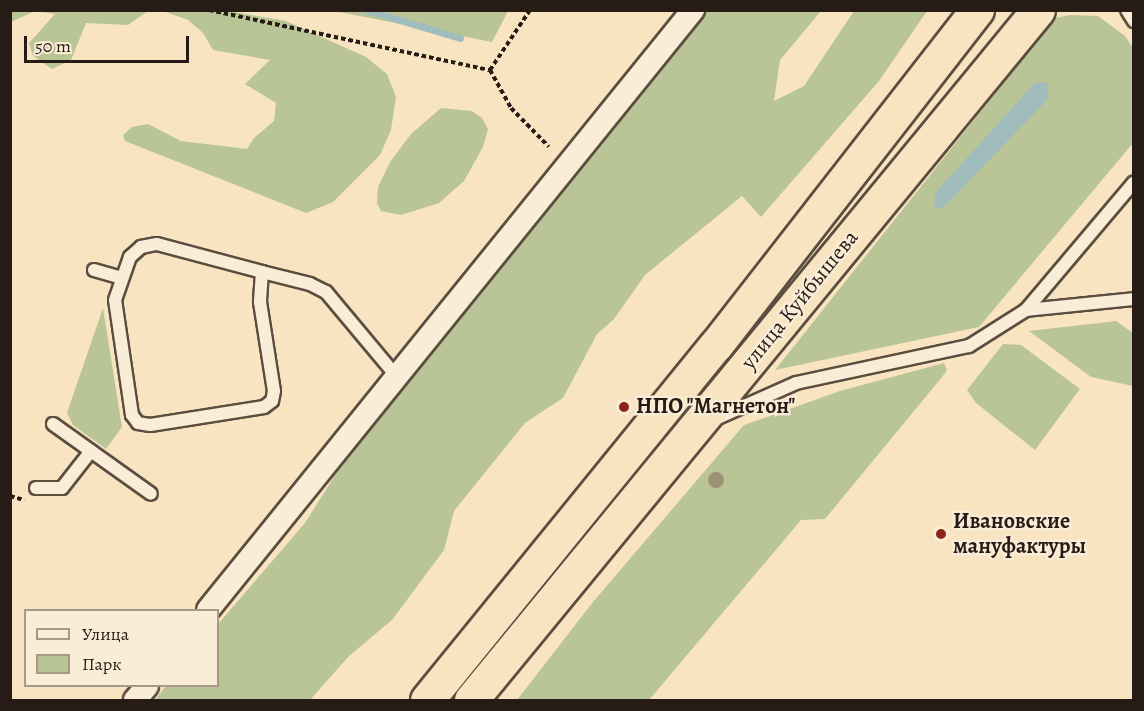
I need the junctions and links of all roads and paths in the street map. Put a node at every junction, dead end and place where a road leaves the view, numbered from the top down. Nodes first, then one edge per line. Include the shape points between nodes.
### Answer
1 (209, 10) edge
2 (530, 10) edge
3 (693, 10) edge
4 (976, 10) edge
5 (1038, 10) edge
6 (1127, 10) edge
7 (1134, 21) edge
8 (490, 70) junction
9 (549, 147) dead end
10 (1134, 182) edge
11 (94, 270) dead end
12 (262, 272) junction
13 (122, 278) junction
14 (1134, 298) edge
15 (1026, 310) junction
16 (397, 377) junction
17 (53, 424) dead end
18 (696, 428) junction
19 (91, 451) junction
20 (36, 488) dead end
21 (151, 494) dead end
22 (209, 609) edge
23 (146, 687) edge
24 (135, 700) edge
25 (427, 700) edge
26 (471, 700) edge

1 - 8 path
2 - 8 path
3 - 16 street
4 - 25 highway, улица Куйбышева via 716,345
5 - 18 highway, улица Куйбышева
6 - 7 lane
8 - 9 path via 511,108
10 - 15 lane
11 - 13 lane
12 - 13 lane via 157,244 141,247 130,257
12 - 13 lane via 260,302 274,391 272,401 264,406 150,425 138,423 132,415 115,312
12 - 16 lane via 326,292
14 - 15 lane
15 - 18 lane via 969,346 796,383
16 - 22 street
17 - 19 lane
18 - 26 highway, улица Куйбышева
19 - 20 lane via 62,488
19 - 21 lane
23 - 24 street

